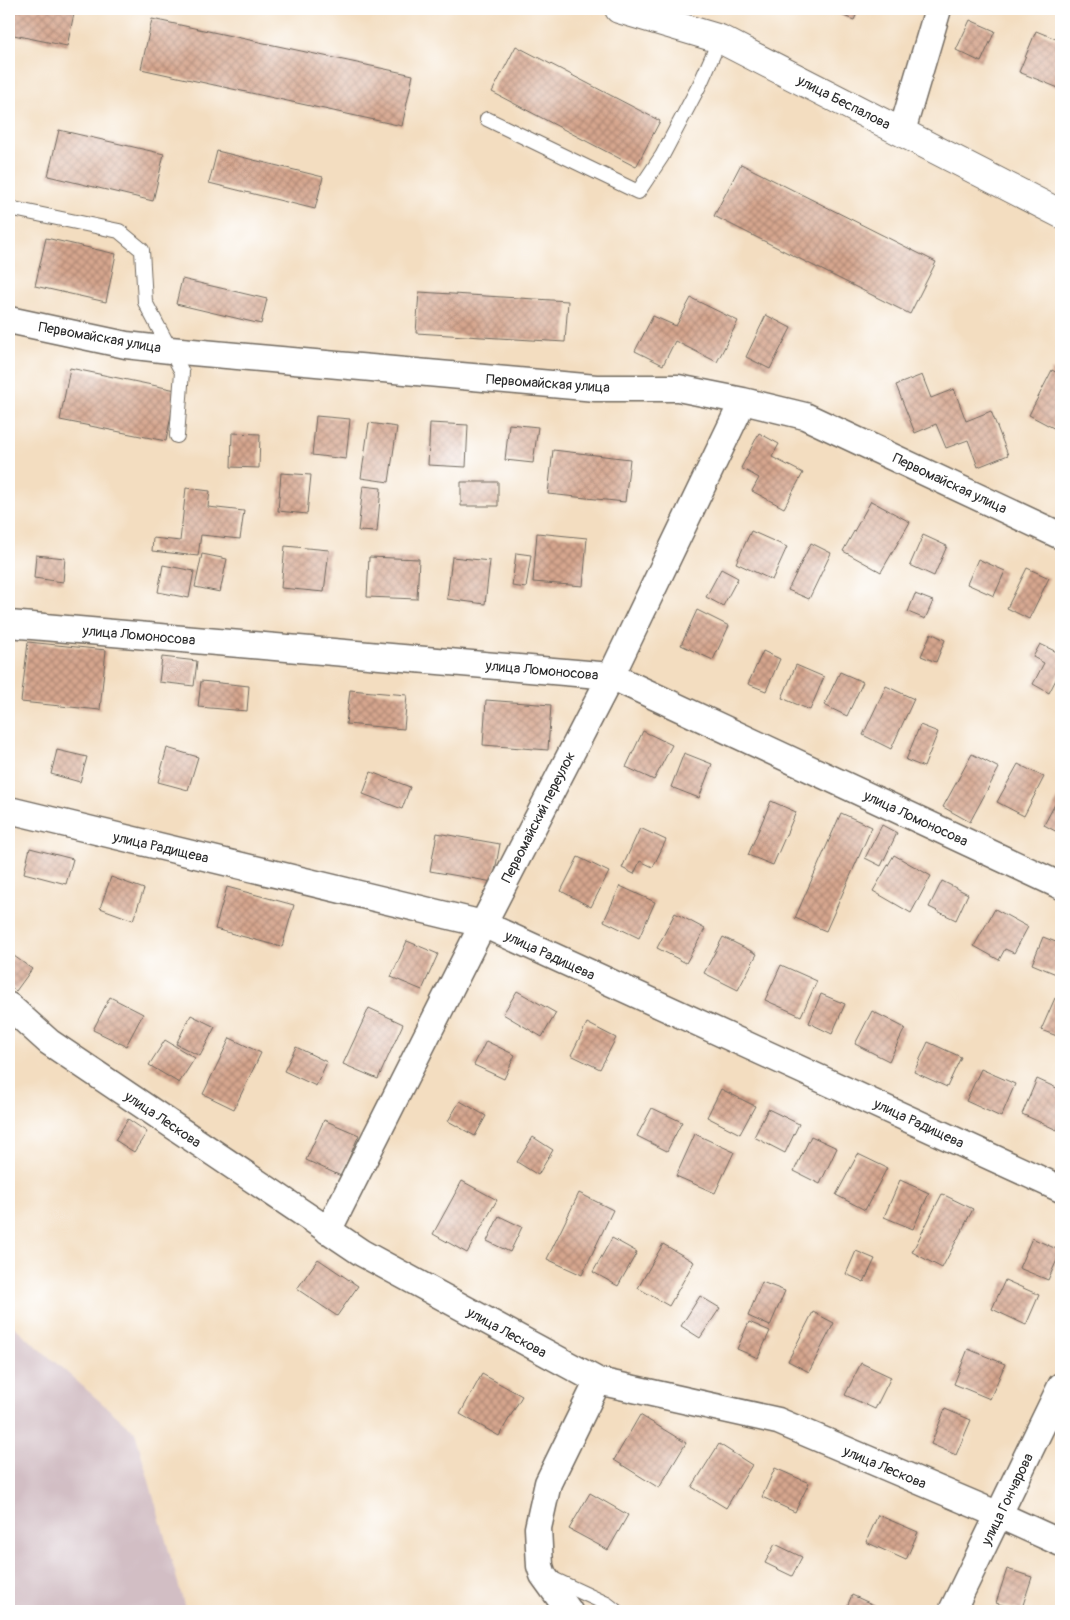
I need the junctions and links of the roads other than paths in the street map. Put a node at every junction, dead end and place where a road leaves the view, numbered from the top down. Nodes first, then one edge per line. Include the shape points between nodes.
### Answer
1 (619, 9) edge
2 (938, 9) edge
3 (720, 39) junction
4 (487, 119) dead end
5 (902, 131) junction
6 (9, 208) edge
7 (1061, 214) edge
8 (9, 320) edge
9 (170, 350) junction
10 (743, 401) junction
11 (177, 436) dead end
12 (1061, 536) edge
13 (9, 624) edge
14 (611, 676) junction
15 (9, 810) edge
16 (1061, 886) edge
17 (483, 924) junction
18 (9, 1006) edge
19 (1061, 1189) edge
20 (328, 1230) junction
21 (598, 1381) junction
22 (1061, 1386) edge
23 (999, 1515) junction
24 (1061, 1543) edge
25 (543, 1575) junction
26 (569, 1611) edge
27 (616, 1611) edge
28 (952, 1611) edge

1 - 3 main road, улица Беспалова
2 - 5 street
3 - 4 lane via 662,156 638,192
3 - 5 main road, улица Беспалова
5 - 7 main road, улица Беспалова
6 - 9 lane via 119,231 142,250 145,302
8 - 9 street, Первомайская улица via 126,345
9 - 10 street, Первомайская улица via 596,388 678,388
9 - 11 lane via 182,372
10 - 12 street, Первомайская улица via 805,416
10 - 14 street, Первомайский переулок
13 - 14 street, улица Ломоносова
14 - 16 street, улица Ломоносова
14 - 17 street, Первомайский переулок
15 - 17 street, улица Радищева
17 - 19 street, улица Радищева
17 - 20 street, Первомайский переулок
18 - 20 street, улица Лескова via 49,1042
20 - 21 street, улица Лескова via 362,1253
21 - 23 street, улица Лескова via 778,1421
21 - 25 street via 548,1482 538,1528
22 - 23 street, улица Гончарова
23 - 24 street, улица Лескова
23 - 28 street, улица Гончарова
25 - 26 street
25 - 27 lane

